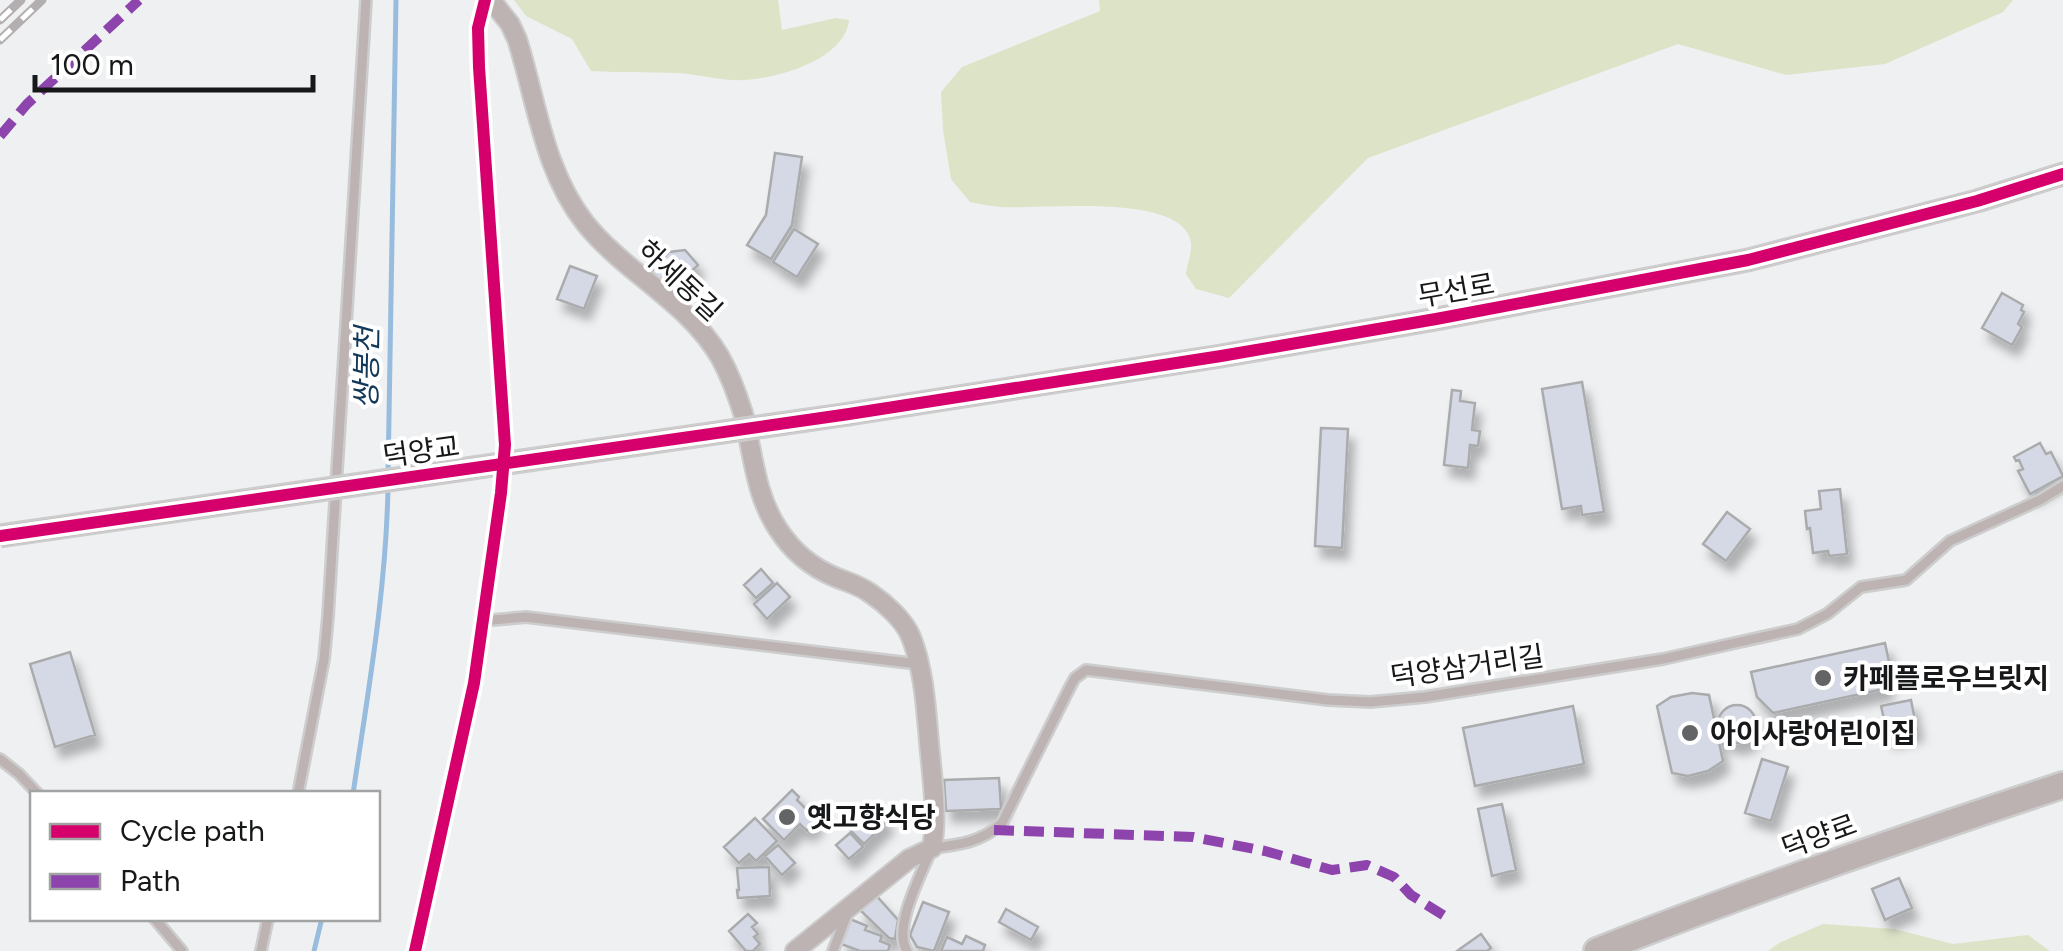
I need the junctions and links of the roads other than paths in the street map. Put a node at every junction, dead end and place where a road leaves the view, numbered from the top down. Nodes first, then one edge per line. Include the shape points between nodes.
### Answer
1 (366, 0) edge
2 (491, 0) edge
3 (2063, 174) edge
4 (849, 414) joint
5 (2063, 486) edge
6 (0, 536) edge
7 (481, 621) dead end
8 (918, 664) junction
9 (0, 760) edge
10 (2063, 785) edge
11 (35, 791) edge
12 (299, 791) edge
13 (932, 848) junction
14 (850, 906) junction
15 (157, 921) edge
16 (267, 921) edge
17 (182, 951) edge
18 (261, 951) edge
19 (795, 951) edge
20 (833, 951) edge
21 (908, 951) edge
22 (1597, 951) edge

1 - 12 lane via 328,616
2 - 8 street, 하세동길 via 517,39 566,195 587,225 695,324 718,354 780,532 815,566 888,608 909,632
3 - 4 street, 무선로 via 1748,260 1221,356
4 - 6 street, 덕양교, bridge
5 - 13 lane, 덕양삼거리길 via 1950,542 1910,578 1861,587 1798,629 1663,659 1370,702 1086,670 1070,684 1002,822 970,842
7 - 8 lane via 526,617
8 - 13 street, 하세동길 via 936,808
9 - 11 lane
10 - 22 main road, 덕양로
13 - 14 street
13 - 21 lane, 하세동길 via 903,924
14 - 19 street
14 - 20 lane
15 - 17 lane
16 - 18 lane

